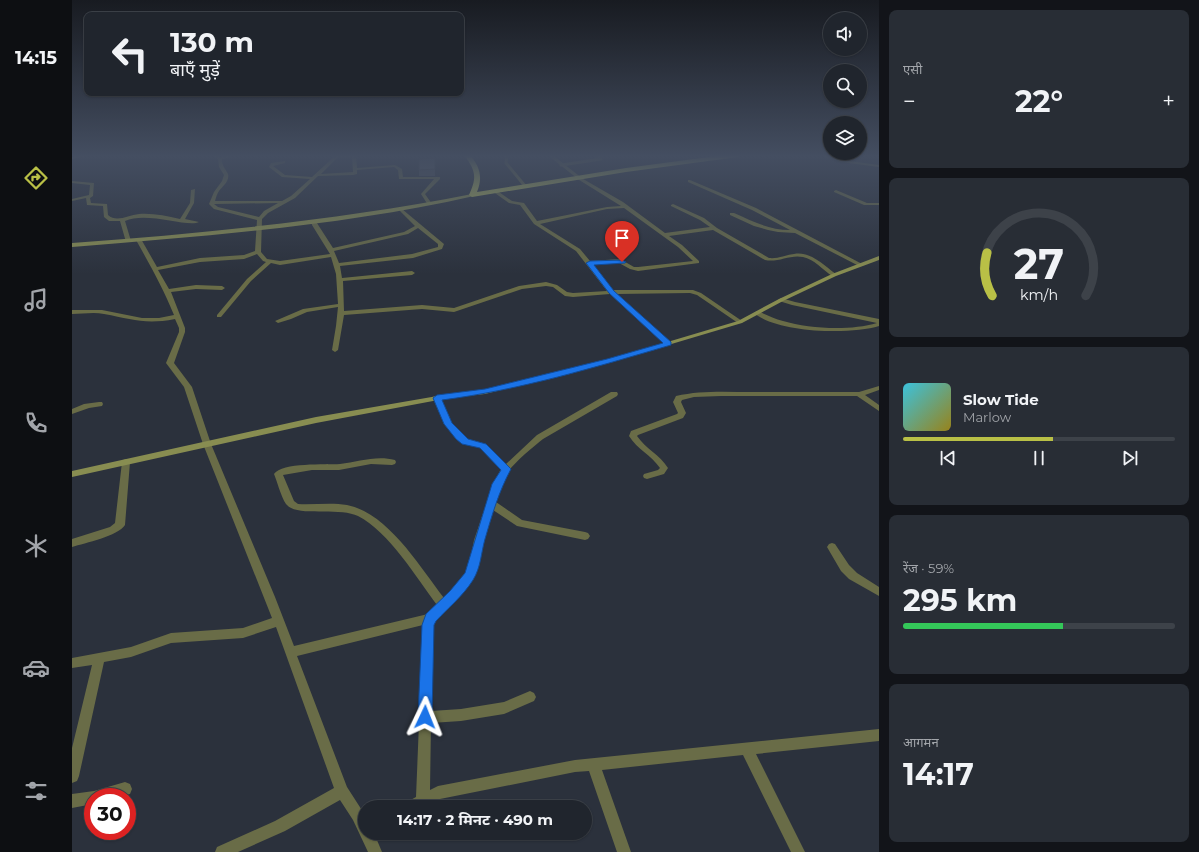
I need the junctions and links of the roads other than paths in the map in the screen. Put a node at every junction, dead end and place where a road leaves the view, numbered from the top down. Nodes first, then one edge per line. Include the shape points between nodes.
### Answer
1 (92, 195) edge
2 (193, 195) edge
3 (215, 195) edge
4 (293, 195) edge
5 (424, 195) edge
6 (472, 195) edge
7 (500, 195) edge
8 (608, 195) edge
9 (723, 195) edge
10 (846, 195) edge
11 (88, 197) junction
12 (72, 200) edge
13 (212, 202) junction
14 (285, 202) junction
15 (430, 204) junction
16 (879, 204) edge
17 (673, 205) dead end
18 (625, 207) junction
19 (402, 210) junction
20 (732, 214) dead end
21 (260, 219) junction
22 (122, 220) junction
23 (181, 221) junction
24 (313, 221) junction
25 (196, 222) dead end
26 (536, 223) junction
27 (418, 226) junction
28 (258, 228) junction
29 (714, 228) junction
30 (796, 231) junction
31 (664, 235) junction
32 (139, 240) junction
33 (128, 241) junction
34 (72, 245) edge
35 (258, 252) junction
36 (332, 252) junction
37 (879, 258) edge
38 (269, 262) junction
39 (590, 263) junction
40 (336, 265) junction
41 (861, 265) junction
42 (154, 268) junction
43 (412, 273) dead end
44 (834, 276) junction
45 (339, 280) junction
46 (222, 288) dead end
47 (167, 291) junction
48 (611, 292) junction
49 (781, 300) junction
50 (341, 305) junction
51 (72, 312) edge
52 (341, 313) junction
53 (757, 313) junction
54 (178, 316) junction
55 (218, 316) dead end
56 (278, 321) dead end
57 (879, 321) edge
58 (740, 322) junction
59 (879, 324) edge
60 (668, 344) junction
61 (335, 350) dead end
62 (879, 388) edge
63 (614, 394) dead end
64 (859, 394) junction
65 (437, 398) junction
66 (99, 404) dead end
67 (879, 409) edge
68 (72, 412) edge
69 (207, 444) junction
70 (126, 462) junction
71 (392, 462) dead end
72 (506, 469) junction
73 (72, 474) edge
74 (647, 476) dead end
75 (492, 504) junction
76 (585, 536) dead end
77 (72, 543) edge
78 (832, 546) dead end
79 (879, 592) edge
80 (444, 606) junction
81 (431, 618) junction
82 (279, 621) junction
83 (291, 652) junction
84 (99, 658) junction
85 (72, 663) edge
86 (530, 697) dead end
87 (425, 717) junction
88 (879, 735) edge
89 (747, 749) junction
90 (593, 764) junction
91 (72, 776) edge
92 (342, 791) junction
93 (84, 799) edge
94 (417, 800) edge
95 (425, 800) edge
96 (72, 802) edge
97 (358, 815) edge
98 (371, 840) edge
99 (222, 852) edge
100 (375, 852) edge
101 (624, 852) edge
102 (798, 852) edge

1 - 11 street
2 - 23 street via 192,203
3 - 13 street
4 - 14 street
5 - 15 street
6 - 15 street
7 - 26 street via 511,202 522,204
8 - 18 street
9 - 30 street
10 - 16 street via 866,204
11 - 12 street
11 - 22 street via 89,204 105,205 106,216 110,220
13 - 14 street
13 - 21 street via 216,208
14 - 21 street via 270,209
15 - 19 street
17 - 29 street
18 - 26 street via 607,208
18 - 31 street
19 - 24 street
19 - 27 street
20 - 30 street via 767,230
21 - 28 street
22 - 23 street via 142,216
22 - 33 street
23 - 25 street
24 - 28 street
24 - 36 street
26 - 39 street via 569,243
27 - 36 street via 406,233
27 - 40 street via 441,244 440,248 414,256
28 - 32 street
28 - 35 street
29 - 31 street
29 - 44 street via 767,259 802,255
30 - 41 street
31 - 39 street via 696,260 696,263 638,269 618,261
32 - 33 street
32 - 42 street
33 - 34 street
35 - 38 street
35 - 42 street via 240,257 199,260
36 - 38 street via 280,263
36 - 40 street
37 - 41 street
38 - 55 street via 249,280
39 - 48 street
40 - 45 street
41 - 44 street
42 - 47 street
43 - 45 street
44 - 49 street
45 - 50 street
46 - 47 street via 196,287
47 - 54 street
48 - 52 street via 573,295 565,294 555,286 546,284 510,290 454,310 422,307
48 - 58 street via 691,291
48 - 60 street
49 - 53 street
49 - 57 street
50 - 52 street
50 - 56 street via 305,310
51 - 54 street via 102,312 142,320
52 - 61 street
53 - 58 street
53 - 59 street via 801,327 858,329
54 - 69 street via 182,332 170,363 188,387
58 - 60 street
60 - 65 street via 485,392
62 - 64 street
63 - 72 street via 540,437
64 - 67 street
64 - 74 street via 728,394 679,398 677,402 682,413 680,416 634,433 636,441 662,463 664,468 661,472
65 - 69 street via 316,420
65 - 72 street via 448,424 459,436 465,441 483,446
66 - 68 street
69 - 70 street
69 - 82 street
70 - 73 street
70 - 77 street via 120,525 113,530
71 - 80 street via 371,461 339,467 312,467 278,474 290,503 296,508 350,509 374,521 387,532
72 - 75 street via 500,477
75 - 76 street via 520,523
75 - 80 street via 469,577
78 - 79 street via 853,576
80 - 81 street
81 - 83 street
81 - 87 street via 428,625
82 - 83 street
82 - 84 street via 243,633 171,638 140,650
83 - 92 street
84 - 85 street
84 - 91 street
86 - 87 street via 504,708 461,715
87 - 94 street
88 - 89 street
89 - 90 street
89 - 102 street
90 - 95 street via 438,793
90 - 101 street
92 - 97 street
92 - 99 street via 280,826
93 - 96 street
98 - 100 street

